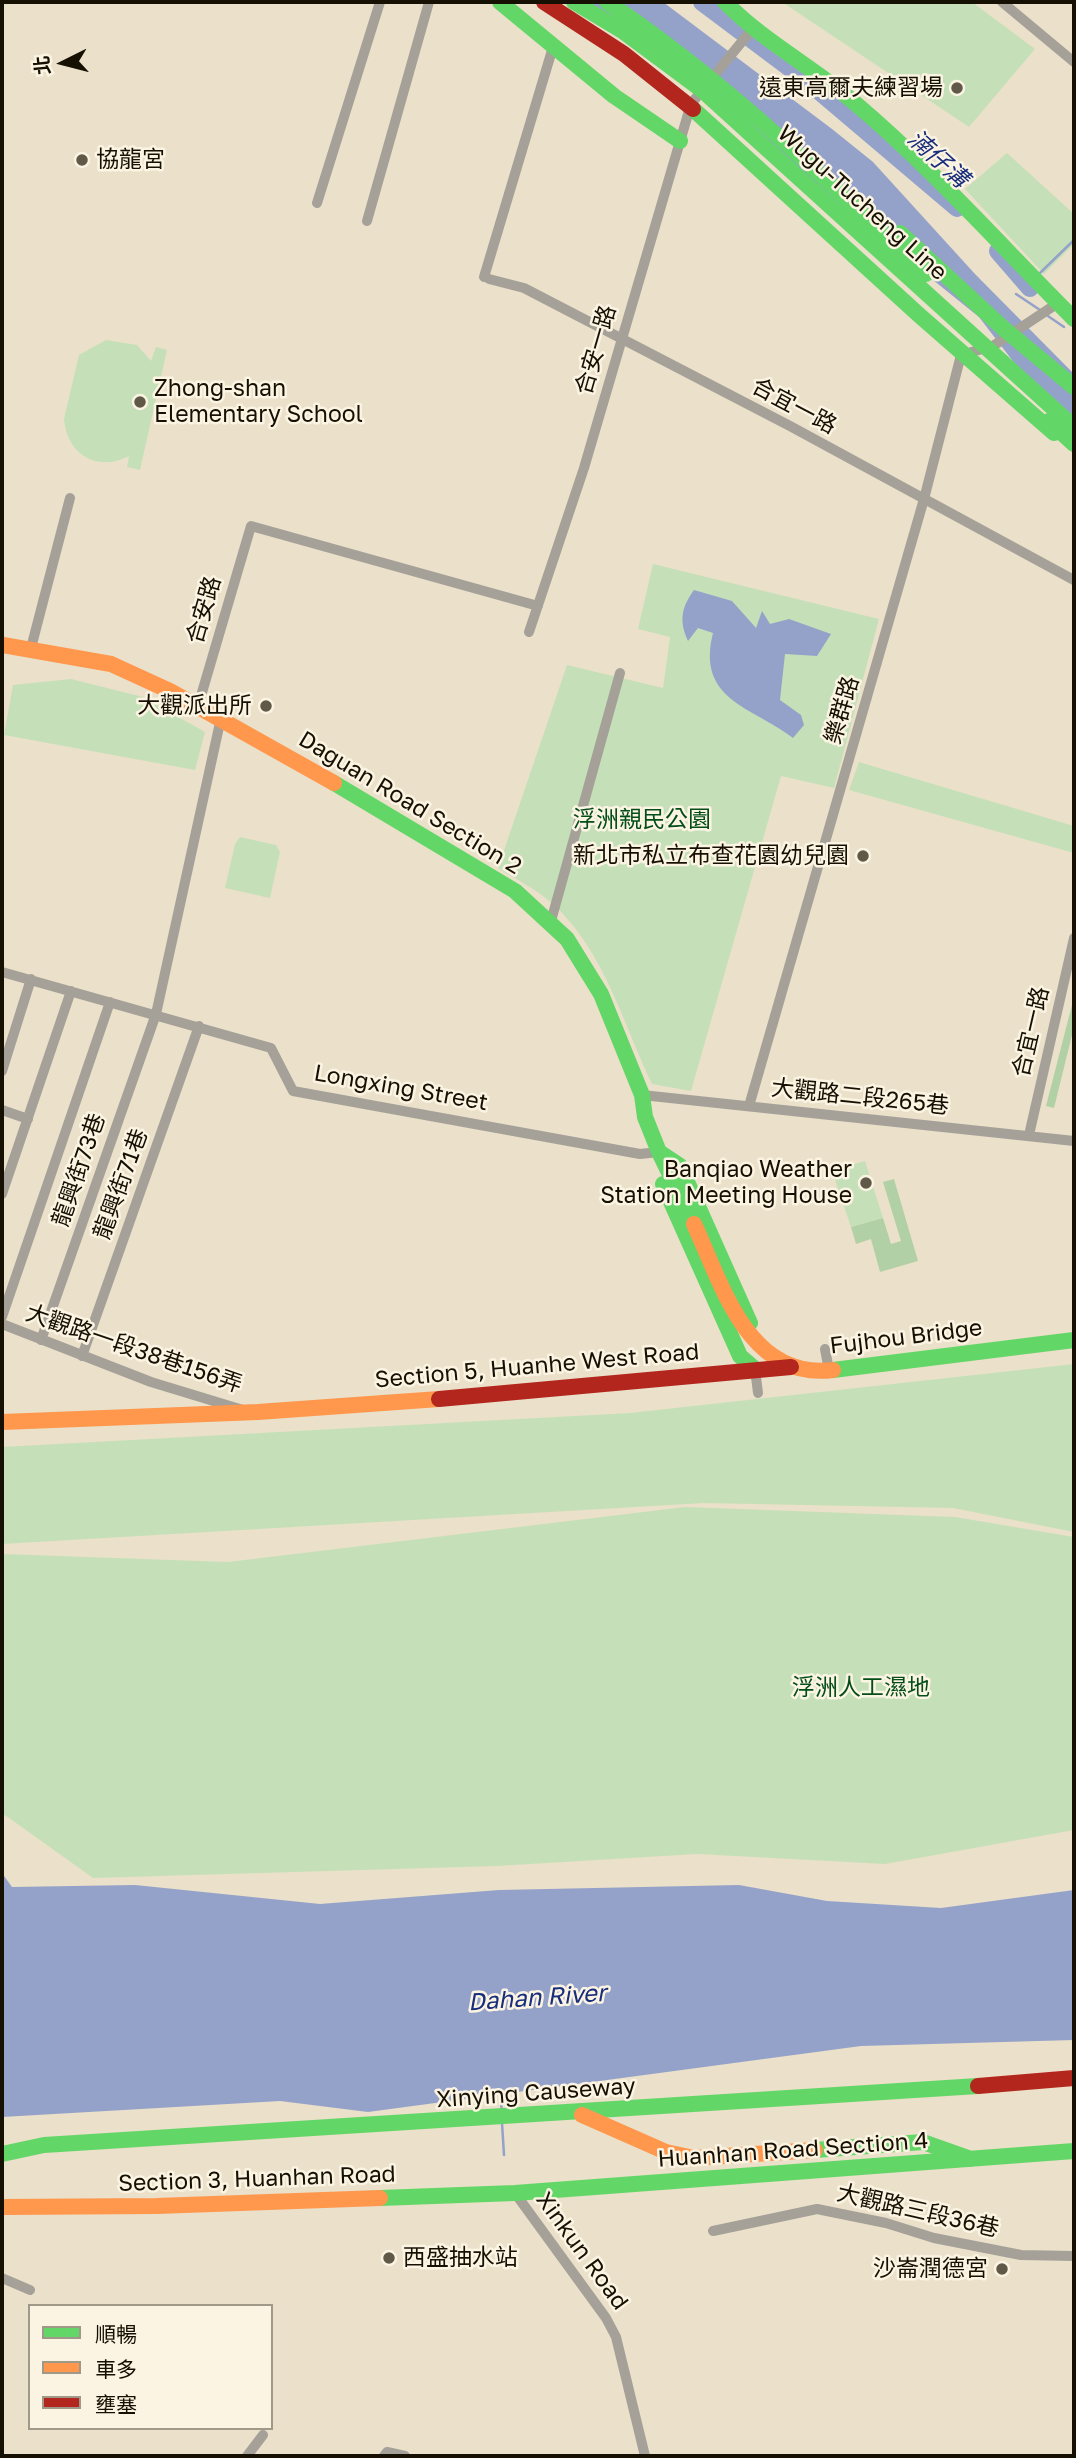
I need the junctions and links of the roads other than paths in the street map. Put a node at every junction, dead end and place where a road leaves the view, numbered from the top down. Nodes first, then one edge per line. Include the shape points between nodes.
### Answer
1 (380, 2) edge
2 (429, 2) edge
3 (500, 2) edge
4 (544, 2) edge
5 (574, 2) edge
6 (607, 2) edge
7 (725, 2) edge
8 (1002, 2) edge
9 (748, 34) junction
10 (553, 47) junction
11 (1074, 62) edge
12 (697, 96) junction
13 (680, 141) junction
14 (789, 146) junction
15 (317, 203) dead end
16 (367, 221) dead end
17 (1052, 307) junction
18 (1074, 319) edge
19 (622, 339) junction
20 (961, 355) junction
21 (1074, 387) edge
22 (1074, 409) edge
23 (1074, 427) edge
24 (1074, 444) edge
25 (1074, 450) edge
26 (69, 498) dead end
27 (924, 499) junction
28 (1074, 580) edge
29 (538, 606) junction
30 (529, 632) dead end
31 (2, 645) edge
32 (31, 648) junction
33 (621, 673) dead end
34 (198, 706) junction
35 (221, 718) junction
36 (551, 921) junction
37 (1074, 939) edge
38 (2, 972) edge
39 (31, 979) junction
40 (71, 991) junction
41 (110, 1003) junction
42 (156, 1014) junction
43 (199, 1027) junction
44 (2, 1072) edge
45 (642, 1095) junction
46 (749, 1107) junction
47 (2, 1110) edge
48 (28, 1119) junction
49 (1029, 1135) junction
50 (1074, 1141) edge
51 (659, 1152) junction
52 (5, 1174) edge
53 (2, 1194) edge
54 (697, 1234) junction
55 (2, 1317) edge
56 (2, 1324) edge
57 (1074, 1332) edge
58 (755, 1335) junction
59 (41, 1340) junction
60 (1074, 1340) edge
61 (1074, 1346) edge
62 (82, 1356) junction
63 (806, 1366) junction
64 (755, 1368) junction
65 (758, 1393) dead end
66 (252, 1413) junction
67 (2, 1422) edge
68 (1074, 2078) edge
69 (578, 2114) junction
70 (1074, 2151) edge
71 (2, 2154) edge
72 (973, 2160) junction
73 (514, 2193) junction
74 (2, 2207) edge
75 (713, 2231) dead end
76 (1074, 2256) edge
77 (2, 2278) edge
78 (30, 2290) dead end
79 (262, 2435) dead end
80 (247, 2456) edge
81 (384, 2456) edge
82 (405, 2456) edge
83 (645, 2456) edge

1 - 15 street
2 - 16 street
3 - 10 main road
4 - 12 main road
5 - 12 main road, Wugu-Tucheng Line via 624,32
6 - 14 main road, Wugu-Tucheng Line via 700,68
7 - 9 main road
8 - 11 street
9 - 12 street
9 - 17 main road via 839,89 891,135
10 - 13 main road
10 - 19 street, 合宜一路 via 487,278 524,288
12 - 13 street, 合安一路
12 - 20 main road
12 - 23 main road, Wugu-Tucheng Line
12 - 24 main road
13 - 19 street, 合安一路
14 - 21 main road via 887,221
14 - 22 main road, Wugu-Tucheng Line
17 - 18 main road
17 - 20 street via 995,345
19 - 27 street, 合宜一路
19 - 29 street, 合安一路
20 - 25 main road
20 - 27 street, 樂群路
26 - 32 street
27 - 28 street, 合宜一路
27 - 46 street, 樂群路
29 - 30 street, 合安一路
29 - 34 street, 合安路 via 251,526
31 - 32 main road, Daguan Road Section 2
32 - 34 main road, Daguan Road Section 2 via 111,664
33 - 36 street
34 - 35 main road, Daguan Road Section 2
35 - 36 main road, Daguan Road Section 2 via 417,830 515,891
35 - 42 street, 龍興街73巷
36 - 45 main road, Daguan Road Section 2 via 601,994
37 - 49 street, 合宜一路
38 - 39 street, Longxing Street
39 - 40 street, Longxing Street
39 - 44 street
40 - 41 street, Longxing Street
40 - 48 street
41 - 42 street, Longxing Street
41 - 55 street
42 - 43 street, Longxing Street
42 - 59 street, 龍興街73巷
43 - 51 street, Longxing Street via 271,1048 293,1091 640,1154
43 - 62 street, 龍興街71巷
45 - 46 street, 大觀路二段265巷
45 - 51 main road, Daguan Road Section 2
46 - 49 street, 大觀路二段265巷
47 - 48 street
48 - 52 street
49 - 50 street, 大觀路二段265巷
51 - 54 main road, Fujhou Bridge
51 - 58 main road via 680,1166
51 - 64 main road via 657,1172 702,1275 740,1356
52 - 53 street
54 - 60 main road, Fujhou Bridge via 745,1331 778,1360 804,1369 827,1371
54 - 61 street via 720,1297 743,1340 773,1364 793,1373 838,1376
56 - 59 street, 大觀路一段38巷156弄
57 - 63 main road, Section 5, Huanhe West Road via 827,1357
58 - 63 main road via 766,1346
58 - 64 main road
59 - 62 street, 大觀路一段38巷156弄
62 - 66 street, 大觀路一段38巷156弄
63 - 64 main road, Section 5, Huanhe West Road
64 - 65 street
64 - 66 main road, Section 5, Huanhe West Road via 546,1391
66 - 67 main road, Section 5, Huanhe West Road
68 - 69 main road, Xinying Causeway
69 - 71 main road, Xinying Causeway via 44,2145
69 - 72 main road via 666,2152 694,2158 923,2143
70 - 72 main road, Huanhan Road Section 4
72 - 73 main road, Huanhan Road Section 4
73 - 74 main road, Section 3, Huanhan Road
73 - 83 street, Xinkun Road via 616,2337
75 - 76 street, 大觀路三段36巷 via 817,2209 1021,2255
77 - 78 street
79 - 80 street
81 - 82 street via 387,2452

